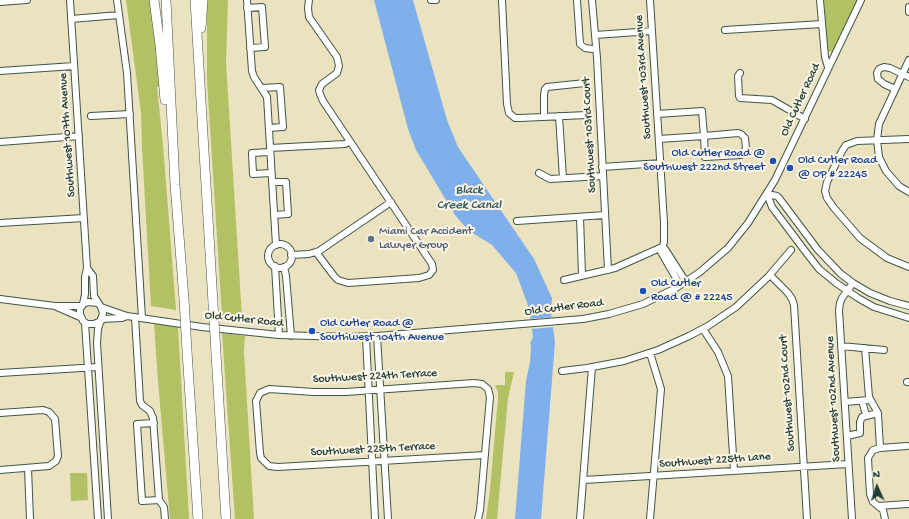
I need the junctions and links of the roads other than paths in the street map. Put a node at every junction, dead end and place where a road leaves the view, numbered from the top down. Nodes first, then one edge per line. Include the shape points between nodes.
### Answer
1 (26, 0) edge
2 (70, 0) edge
3 (117, 0) edge
4 (154, 0) edge
5 (166, 0) edge
6 (195, 0) edge
7 (203, 0) edge
8 (247, 0) edge
9 (309, 0) edge
10 (431, 0) edge
11 (436, 0) edge
12 (502, 0) edge
13 (577, 0) edge
14 (592, 0) edge
15 (650, 0) edge
16 (820, 0) edge
17 (862, 0) edge
18 (0, 2) edge
19 (909, 7) edge
20 (248, 8) junction
21 (909, 12) edge
22 (119, 15) junction
23 (71, 19) junction
24 (822, 24) junction
25 (725, 30) dead end
26 (652, 31) junction
27 (595, 35) junction
28 (198, 39) junction
29 (250, 48) junction
30 (592, 49) dead end
31 (909, 60) edge
32 (74, 66) junction
33 (828, 67) junction
34 (0, 71) edge
35 (740, 73) dead end
36 (902, 74) junction
37 (909, 77) edge
38 (585, 83) dead end
39 (262, 88) junction
40 (895, 89) junction
41 (130, 114) junction
42 (657, 114) junction
43 (587, 115) dead end
44 (91, 116) dead end
45 (559, 116) junction
46 (544, 117) junction
47 (804, 119) junction
48 (268, 128) junction
49 (79, 136) junction
50 (704, 136) junction
51 (658, 139) junction
52 (909, 139) edge
53 (877, 140) junction
54 (350, 141) junction
55 (0, 142) edge
56 (270, 150) junction
57 (660, 163) junction
58 (602, 166) junction
59 (271, 172) junction
60 (539, 173) dead end
61 (603, 176) junction
62 (563, 178) junction
63 (272, 182) junction
64 (175, 185) junction
65 (909, 192) edge
66 (767, 194) junction
67 (391, 202) junction
68 (274, 215) junction
69 (605, 215) junction
70 (580, 216) junction
71 (84, 218) junction
72 (518, 221) dead end
73 (0, 223) edge
74 (276, 245) junction
75 (662, 247) junction
76 (791, 250) dead end
77 (316, 252) junction
78 (291, 255) junction
79 (274, 266) junction
80 (284, 267) junction
81 (909, 267) edge
82 (87, 268) junction
83 (608, 270) junction
84 (582, 275) junction
85 (770, 275) junction
86 (564, 280) dead end
87 (686, 282) junction
88 (853, 283) junction
89 (680, 285) junction
90 (846, 291) junction
91 (0, 299) edge
92 (288, 303) junction
93 (278, 304) junction
94 (82, 305) junction
95 (100, 305) junction
96 (55, 306) junction
97 (909, 306) edge
98 (127, 316) junction
99 (80, 317) junction
100 (139, 318) junction
101 (909, 318) edge
102 (101, 320) junction
103 (85, 323) junction
104 (703, 328) junction
105 (279, 335) junction
106 (291, 336) junction
107 (377, 336) junction
108 (366, 337) junction
109 (841, 346) junction
110 (865, 348) junction
111 (884, 350) dead end
112 (650, 353) junction
113 (88, 367) junction
114 (98, 367) junction
115 (592, 367) junction
116 (562, 371) dead end
117 (0, 373) edge
118 (380, 390) junction
119 (369, 391) junction
120 (869, 400) junction
121 (862, 401) junction
122 (845, 402) junction
123 (0, 413) edge
124 (878, 414) junction
125 (866, 415) junction
126 (154, 423) junction
127 (847, 436) junction
128 (906, 446) dead end
129 (880, 448) junction
130 (485, 455) junction
131 (385, 460) junction
132 (373, 461) junction
133 (264, 463) joint
134 (848, 464) junction
135 (804, 467) junction
136 (28, 468) junction
137 (0, 470) edge
138 (734, 471) junction
139 (654, 476) junction
140 (584, 480) junction
141 (159, 500) junction
142 (908, 504) edge
143 (878, 506) junction
144 (30, 519) edge
145 (98, 519) edge
146 (108, 519) edge
147 (165, 519) edge
148 (198, 519) edge
149 (226, 519) edge
150 (375, 519) edge
151 (388, 519) edge
152 (478, 519) edge
153 (580, 519) edge
154 (650, 519) edge
155 (807, 519) edge
156 (852, 519) edge
157 (885, 519) edge

1 - 18 street
2 - 23 street, Southwest 107th Avenue
3 - 22 street
4 - 64 highway
5 - 64 highway
6 - 28 highway
7 - 28 highway via 202,27
8 - 20 street
9 - 54 street via 309,17 337,57 339,66 337,73 322,84 320,94
10 - 11 street
12 - 46 street via 509,113 515,118
13 - 30 street via 580,44
14 - 27 street, Southwest 103rd Court
15 - 26 street, Southwest 103rd Avenue
16 - 24 street
17 - 33 street, Old Cutler Road
19 - 21 street
20 - 29 street
20 - 29 street via 262,7 265,47
22 - 23 street
22 - 41 street
23 - 32 street, Southwest 107th Avenue
24 - 25 street
24 - 33 street
26 - 27 street
26 - 42 street, Southwest 103rd Avenue
27 - 58 street, Southwest 103rd Court
28 - 149 highway, bridge
29 - 39 street via 252,71
31 - 36 street
32 - 34 street
32 - 49 street, Southwest 107th Avenue
33 - 47 street, Old Cutler Road
35 - 47 street via 740,98 772,100
36 - 37 street
36 - 40 street
36 - 40 street via 887,67 877,71 880,82
38 - 46 street via 547,87 544,95
39 - 48 street via 267,97
39 - 48 street via 280,87 282,127
40 - 53 street via 879,124
41 - 44 street
41 - 100 street
42 - 50 street via 702,111
42 - 51 street, Southwest 103rd Avenue
43 - 45 street
45 - 46 street
45 - 62 street
47 - 66 street, Old Cutler Road
48 - 56 street
49 - 55 street
49 - 71 street, Southwest 107th Avenue
50 - 50 street via 741,134 745,138 746,149 741,155 705,157
50 - 51 street
51 - 57 street, Southwest 103rd Avenue
52 - 53 street
53 - 65 street via 879,156 886,171 899,186
53 - 81 street via 858,141 846,145 825,188 826,196 860,238 887,258
54 - 56 street via 345,144
54 - 67 street
56 - 59 street
56 - 59 street via 252,153 253,174
57 - 58 street
57 - 75 street, Southwest 103rd Avenue via 664,242
58 - 61 street, Southwest 103rd Court
59 - 63 street
60 - 62 street via 550,179
61 - 62 street
61 - 69 street, Southwest 103rd Court
63 - 68 street
63 - 68 street via 286,182 288,214
64 - 148 highway, bridge
66 - 87 street, Old Cutler Road via 728,248
66 - 88 street via 779,198 826,259
66 - 90 street via 772,207 812,260
67 - 77 street
67 - 77 street via 432,264 433,270 430,275 382,281 343,282 334,276
68 - 74 street
69 - 70 street
69 - 83 street, Southwest 103rd Court
70 - 72 street
70 - 84 street
71 - 73 street
71 - 82 street, Southwest 107th Avenue
74 - 78 street via 286,246
74 - 79 street via 270,250 268,257
75 - 83 street
75 - 87 street
75 - 89 street, Southwest 103rd Avenue via 661,252
76 - 85 street
77 - 78 street
78 - 80 street via 290,262
79 - 80 street
79 - 93 street
80 - 92 street
82 - 94 street
82 - 95 street via 93,276 94,294
83 - 84 street
84 - 86 street
85 - 104 street via 736,307
85 - 135 street, Southwest 102nd Court via 788,293 794,305
87 - 89 street, Old Cutler Road
88 - 90 street, Southwest 102nd Avenue
88 - 97 street via 880,297
89 - 107 street, Old Cutler Road via 631,308 597,317
90 - 101 street via 874,307
90 - 109 street, Southwest 102nd Avenue via 839,305
91 - 96 street
92 - 93 street
92 - 106 street
93 - 105 street
94 - 95 street via 91,302
94 - 96 street
94 - 99 street
95 - 98 street, Old Cutler Road
95 - 102 street via 103,313
96 - 99 street
98 - 100 street, Old Cutler Road
98 - 102 street, Old Cutler Road
99 - 103 street
100 - 105 street, Old Cutler Road
100 - 126 street via 140,401 152,414
102 - 103 street via 92,325
102 - 114 street via 97,335
103 - 113 street
104 - 112 street
104 - 138 street via 721,357 728,376
105 - 106 street, Old Cutler Road
106 - 108 street, Old Cutler Road
107 - 108 street, Old Cutler Road
107 - 118 street
108 - 119 street
109 - 110 street
109 - 122 street, Southwest 102nd Avenue
110 - 111 street
110 - 120 street
112 - 115 street
112 - 139 street via 661,389
113 - 114 street
113 - 117 street
113 - 145 street
114 - 146 street
115 - 116 street
115 - 140 street
118 - 119 street, Southwest 224th Terrace
118 - 130 street, Southwest 224th Terrace via 482,384 487,388 490,397
118 - 131 street
119 - 132 street
119 - 133 street, Southwest 224th Terrace via 263,391 258,396 256,404 260,453
120 - 121 street
120 - 124 street
121 - 122 street
121 - 125 street
122 - 127 street, Southwest 102nd Avenue
123 - 136 street via 43,410 52,414 55,419 58,456 54,463 47,466
124 - 125 street
124 - 129 street
125 - 127 street via 860,420 860,433
126 - 141 street
126 - 141 street via 137,424 142,500
127 - 134 street, Southwest 102nd Avenue
128 - 129 street
129 - 143 street via 875,448 871,452 868,460 870,496
130 - 131 street, Southwest 225th Terrace
130 - 152 street
131 - 132 street, Southwest 225th Terrace
131 - 151 street
132 - 133 street, Southwest 225th Terrace via 278,467
132 - 150 street
134 - 135 street, Southwest 225th Lane
134 - 156 street, Southwest 102nd Avenue
135 - 138 street, Southwest 225th Lane
135 - 155 street, Southwest 102nd Court
136 - 137 street
136 - 144 street
138 - 139 street, Southwest 225th Lane
139 - 140 street, Southwest 225th Lane
139 - 154 street
140 - 153 street
141 - 147 street via 164,507
142 - 143 street
143 - 157 street via 883,510

